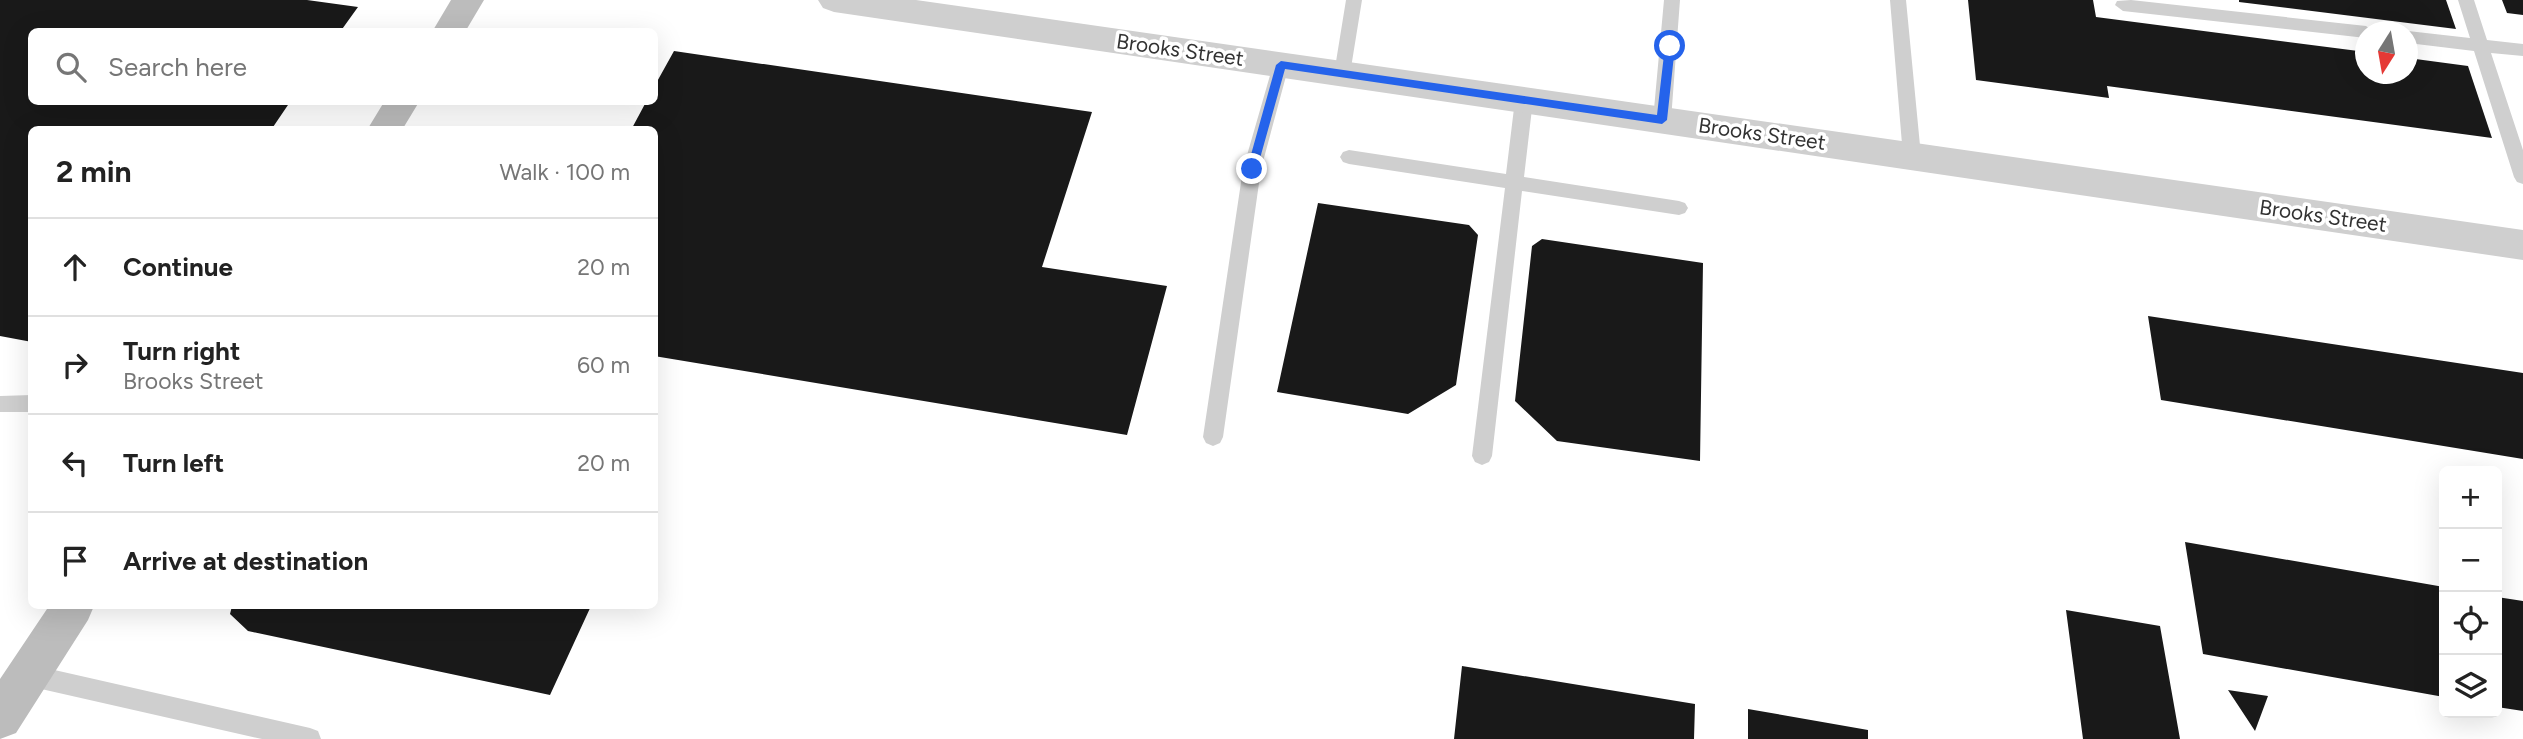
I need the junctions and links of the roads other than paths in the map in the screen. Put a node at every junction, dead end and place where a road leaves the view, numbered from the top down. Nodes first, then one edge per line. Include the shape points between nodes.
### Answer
1 (468, 0) edge
2 (834, 0) edge
3 (1354, 0) edge
4 (1672, 0) edge
5 (1898, 0) edge
6 (2466, 0) edge
7 (877, 3) edge
8 (2123, 5) dead end
9 (450, 28) edge
10 (2355, 31) edge
11 (2418, 38) edge
12 (2480, 45) junction
13 (2523, 50) edge
14 (1281, 65) junction
15 (1342, 74) junction
16 (1524, 100) junction
17 (400, 105) edge
18 (1662, 120) junction
19 (387, 126) edge
20 (1912, 156) junction
21 (1349, 157) dead end
22 (2523, 177) edge
23 (1514, 183) junction
24 (1679, 208) dead end
25 (2523, 245) edge
26 (28, 403) edge
27 (0, 404) edge
28 (1213, 437) dead end
29 (1482, 456) dead end
30 (71, 609) edge
31 (28, 675) junction
32 (0, 718) edge
33 (310, 739) edge

1 - 9 main road
2 - 7 street, Brooks Street
3 - 15 lane
4 - 18 lane
5 - 20 lane
6 - 12 lane
7 - 14 street, Brooks Street
8 - 10 lane
11 - 12 lane
12 - 13 lane
12 - 22 lane
14 - 15 street, Brooks Street
14 - 28 lane via 1252,169
15 - 16 street, Brooks Street
16 - 18 street, Brooks Street
16 - 23 lane
17 - 19 main road
18 - 20 street, Brooks Street
20 - 25 street, Brooks Street
21 - 23 lane
23 - 24 lane
23 - 29 lane
26 - 27 lane
30 - 31 main road
31 - 32 main road
31 - 33 lane

